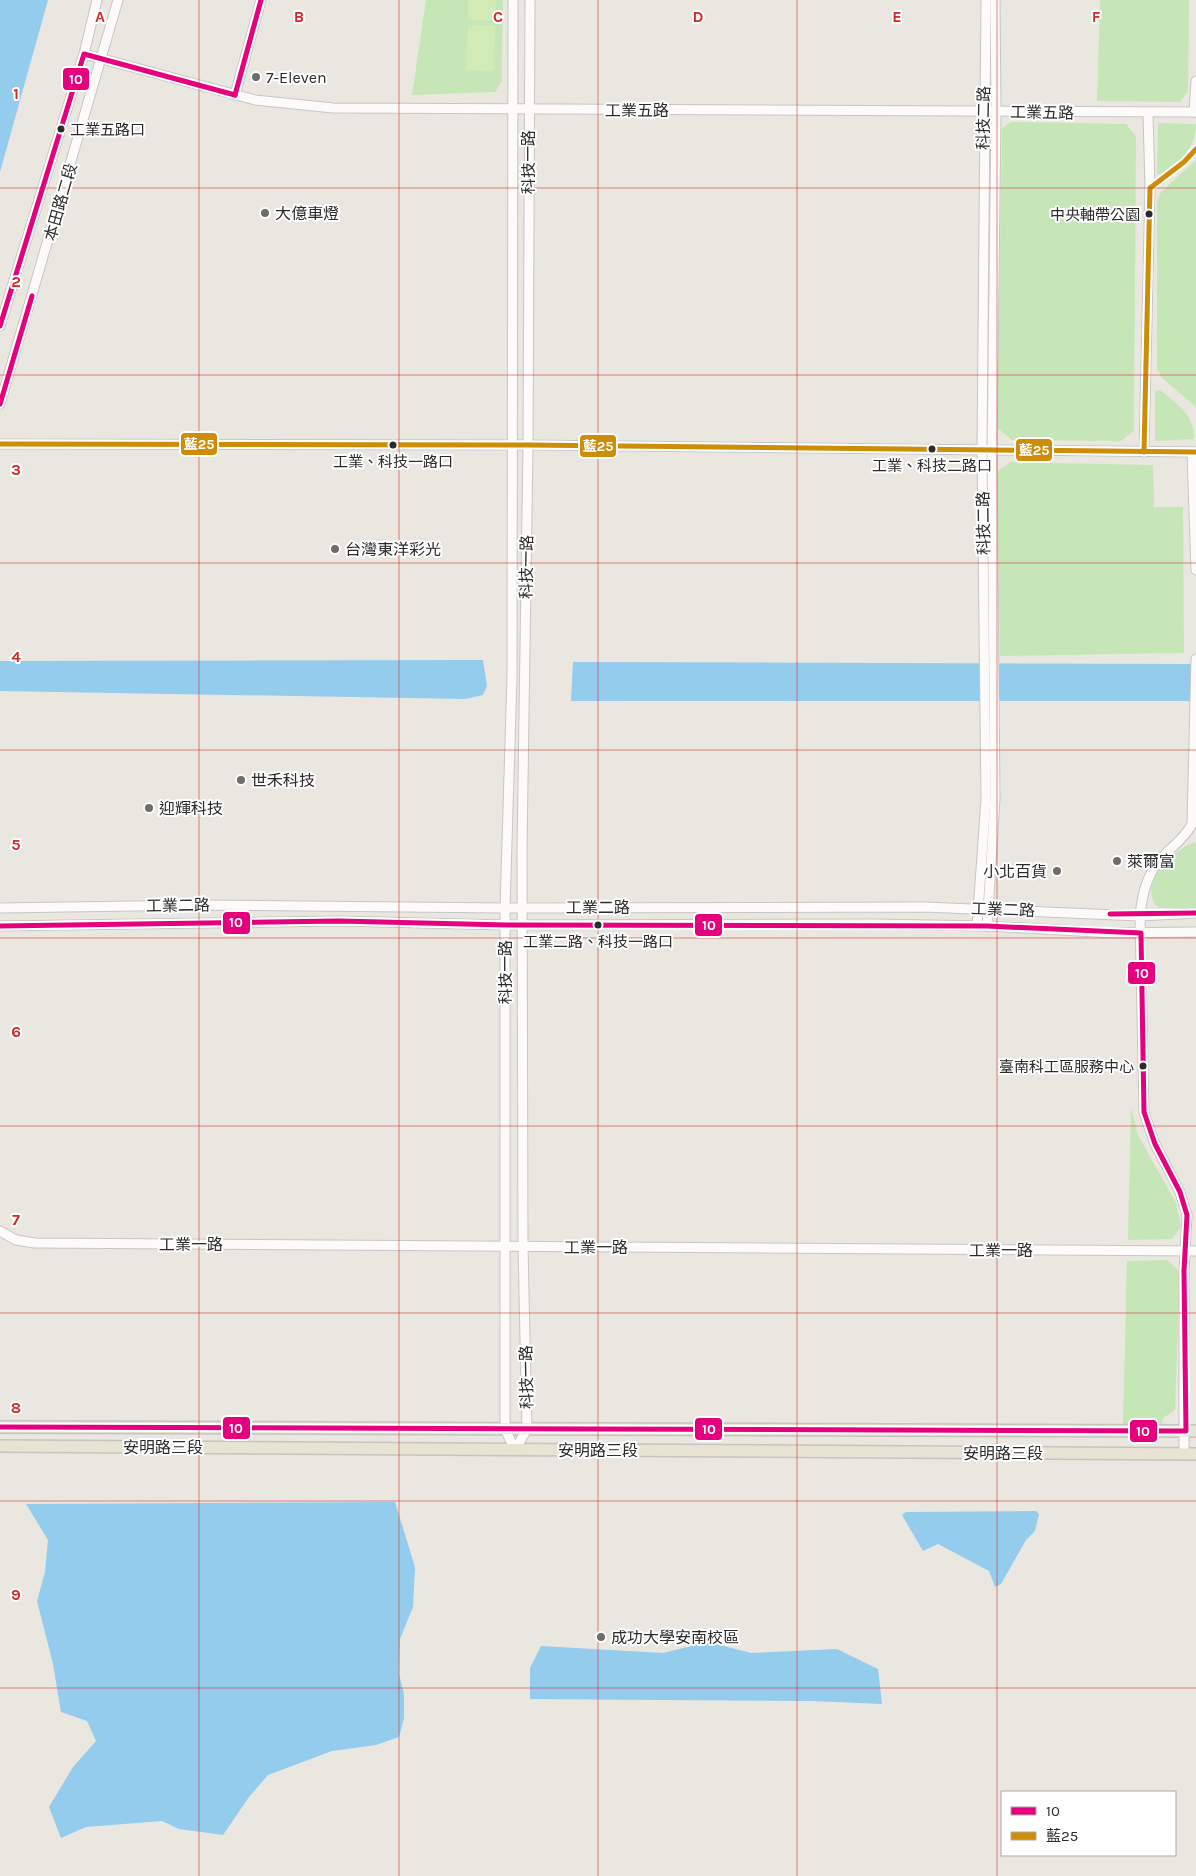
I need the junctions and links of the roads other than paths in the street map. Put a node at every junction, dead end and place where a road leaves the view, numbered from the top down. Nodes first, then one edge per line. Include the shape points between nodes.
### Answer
1 (97, 0) edge
2 (118, 0) edge
3 (261, 0) edge
4 (514, 0) edge
5 (530, 0) edge
6 (986, 0) edge
7 (995, 0) edge
8 (84, 54) junction
9 (100, 59) junction
10 (1196, 81) edge
11 (235, 95) junction
12 (514, 108) junction
13 (528, 109) junction
14 (983, 111) junction
15 (996, 111) junction
16 (1195, 112) edge
17 (1148, 113) junction
18 (0, 326) edge
19 (0, 404) edge
20 (0, 444) edge
21 (528, 445) junction
22 (512, 446) junction
23 (987, 452) junction
24 (1144, 452) junction
25 (1194, 452) edge
26 (1196, 570) edge
27 (1196, 658) edge
28 (1196, 833) edge
29 (1171, 849) junction
30 (522, 907) junction
31 (0, 908) edge
32 (505, 908) junction
33 (983, 908) junction
34 (1196, 913) edge
35 (1140, 916) junction
36 (506, 925) junction
37 (523, 925) junction
38 (0, 926) edge
39 (977, 926) junction
40 (987, 926) junction
41 (1196, 932) edge
42 (1140, 933) junction
43 (0, 1231) edge
44 (504, 1246) junction
45 (523, 1247) junction
46 (1186, 1252) junction
47 (1196, 1252) edge
48 (0, 1427) edge
49 (505, 1429) junction
50 (527, 1429) junction
51 (1191, 1431) edge
52 (0, 1446) edge
53 (515, 1450) junction
54 (1190, 1454) edge

1 - 8 street, 本田路二段
2 - 9 street, 本田路二段
3 - 11 street
4 - 12 street, 科技一路
5 - 13 street, 科技一路
6 - 14 street, 科技二路
7 - 15 street, 科技二路
8 - 9 street, 工業五路
8 - 18 street, 本田路二段
9 - 11 street, 工業五路
9 - 19 street, 本田路二段
10 - 16 street
11 - 12 street, 工業五路 via 332,108
12 - 13 street, 工業五路
12 - 22 street, 科技一路
13 - 14 street, 工業五路
13 - 21 street, 科技一路
14 - 15 street, 工業五路
14 - 23 street, 科技二路
15 - 17 street, 工業五路
15 - 23 street, 科技二路
16 - 17 street, 工業五路
17 - 24 street via 1150,188
20 - 22 street
21 - 22 street
21 - 23 street
21 - 30 street, 科技一路
22 - 32 street, 科技一路 via 512,677
23 - 24 street
23 - 33 street, 科技二路 via 995,799
24 - 25 street
25 - 26 street
27 - 29 street via 1192,824 1186,837
28 - 29 street
29 - 35 street via 1150,876
30 - 32 street, 工業二路
30 - 33 street, 工業二路
30 - 37 street, 科技一路
31 - 32 street, 工業二路 via 202,904
32 - 36 street, 科技一路
33 - 35 street, 工業二路
33 - 39 street, 科技二路
33 - 40 street, 科技二路
34 - 35 street, 工業二路
35 - 42 street
36 - 37 street, 工業二路
36 - 38 street, 工業二路 via 339,921
36 - 44 street, 科技一路
37 - 39 street, 工業二路
37 - 45 street, 科技一路
39 - 40 street, 工業二路
40 - 42 street, 工業二路
41 - 42 street, 工業二路
42 - 46 street via 1144,1112 1155,1144 1185,1204 1188,1216
43 - 44 street, 工業一路 via 16,1240 35,1243
44 - 45 street, 工業一路
44 - 49 street, 科技一路
45 - 46 street, 工業一路
45 - 50 street, 科技一路
46 - 47 street, 工業一路
46 - 51 street
48 - 49 main road, 安明路三段
49 - 50 main road, 安明路三段
49 - 53 street, 科技一路
50 - 51 main road, 安明路三段
50 - 53 street, 科技一路
51 - 54 street
52 - 53 main road, 安明路三段
53 - 54 main road, 安明路三段

